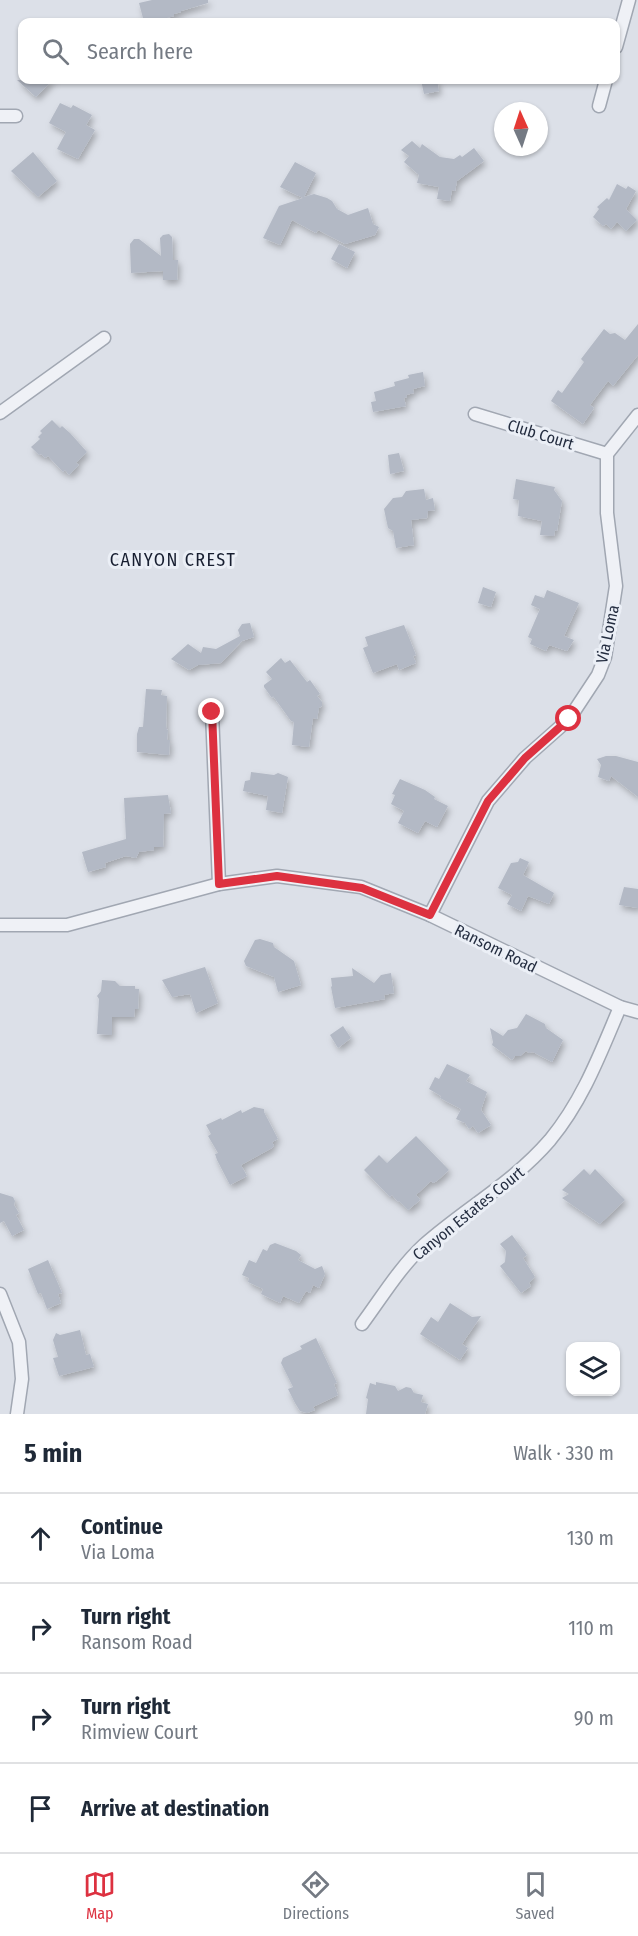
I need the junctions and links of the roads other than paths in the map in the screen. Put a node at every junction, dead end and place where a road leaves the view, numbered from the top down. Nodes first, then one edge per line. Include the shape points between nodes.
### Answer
1 (629, 0) edge
2 (620, 30) edge
3 (605, 84) edge
4 (598, 106) dead end
5 (0, 116) edge
6 (16, 116) dead end
7 (104, 338) dead end
8 (0, 413) edge
9 (475, 414) dead end
10 (638, 415) edge
11 (607, 454) junction
12 (212, 712) dead end
13 (219, 884) junction
14 (430, 915) junction
15 (0, 925) edge
16 (620, 1007) junction
17 (638, 1012) edge
18 (0, 1294) edge
19 (362, 1324) dead end
20 (17, 1414) edge

1 - 2 street
3 - 4 street
5 - 6 street
7 - 8 street
9 - 11 street, Club Court
10 - 11 street
11 - 14 street, Via Loma via 607,513 616,586 605,657 569,719 525,758 488,801
12 - 13 street
13 - 14 street, Ransom Road via 277,876 362,888
13 - 15 street, Ransom Road via 68,925
14 - 16 street, Ransom Road
16 - 17 street, Ransom Road
16 - 19 street, Canyon Estates Court via 585,1090 569,1116 513,1178 420,1249
18 - 20 street via 19,1342 22,1379

